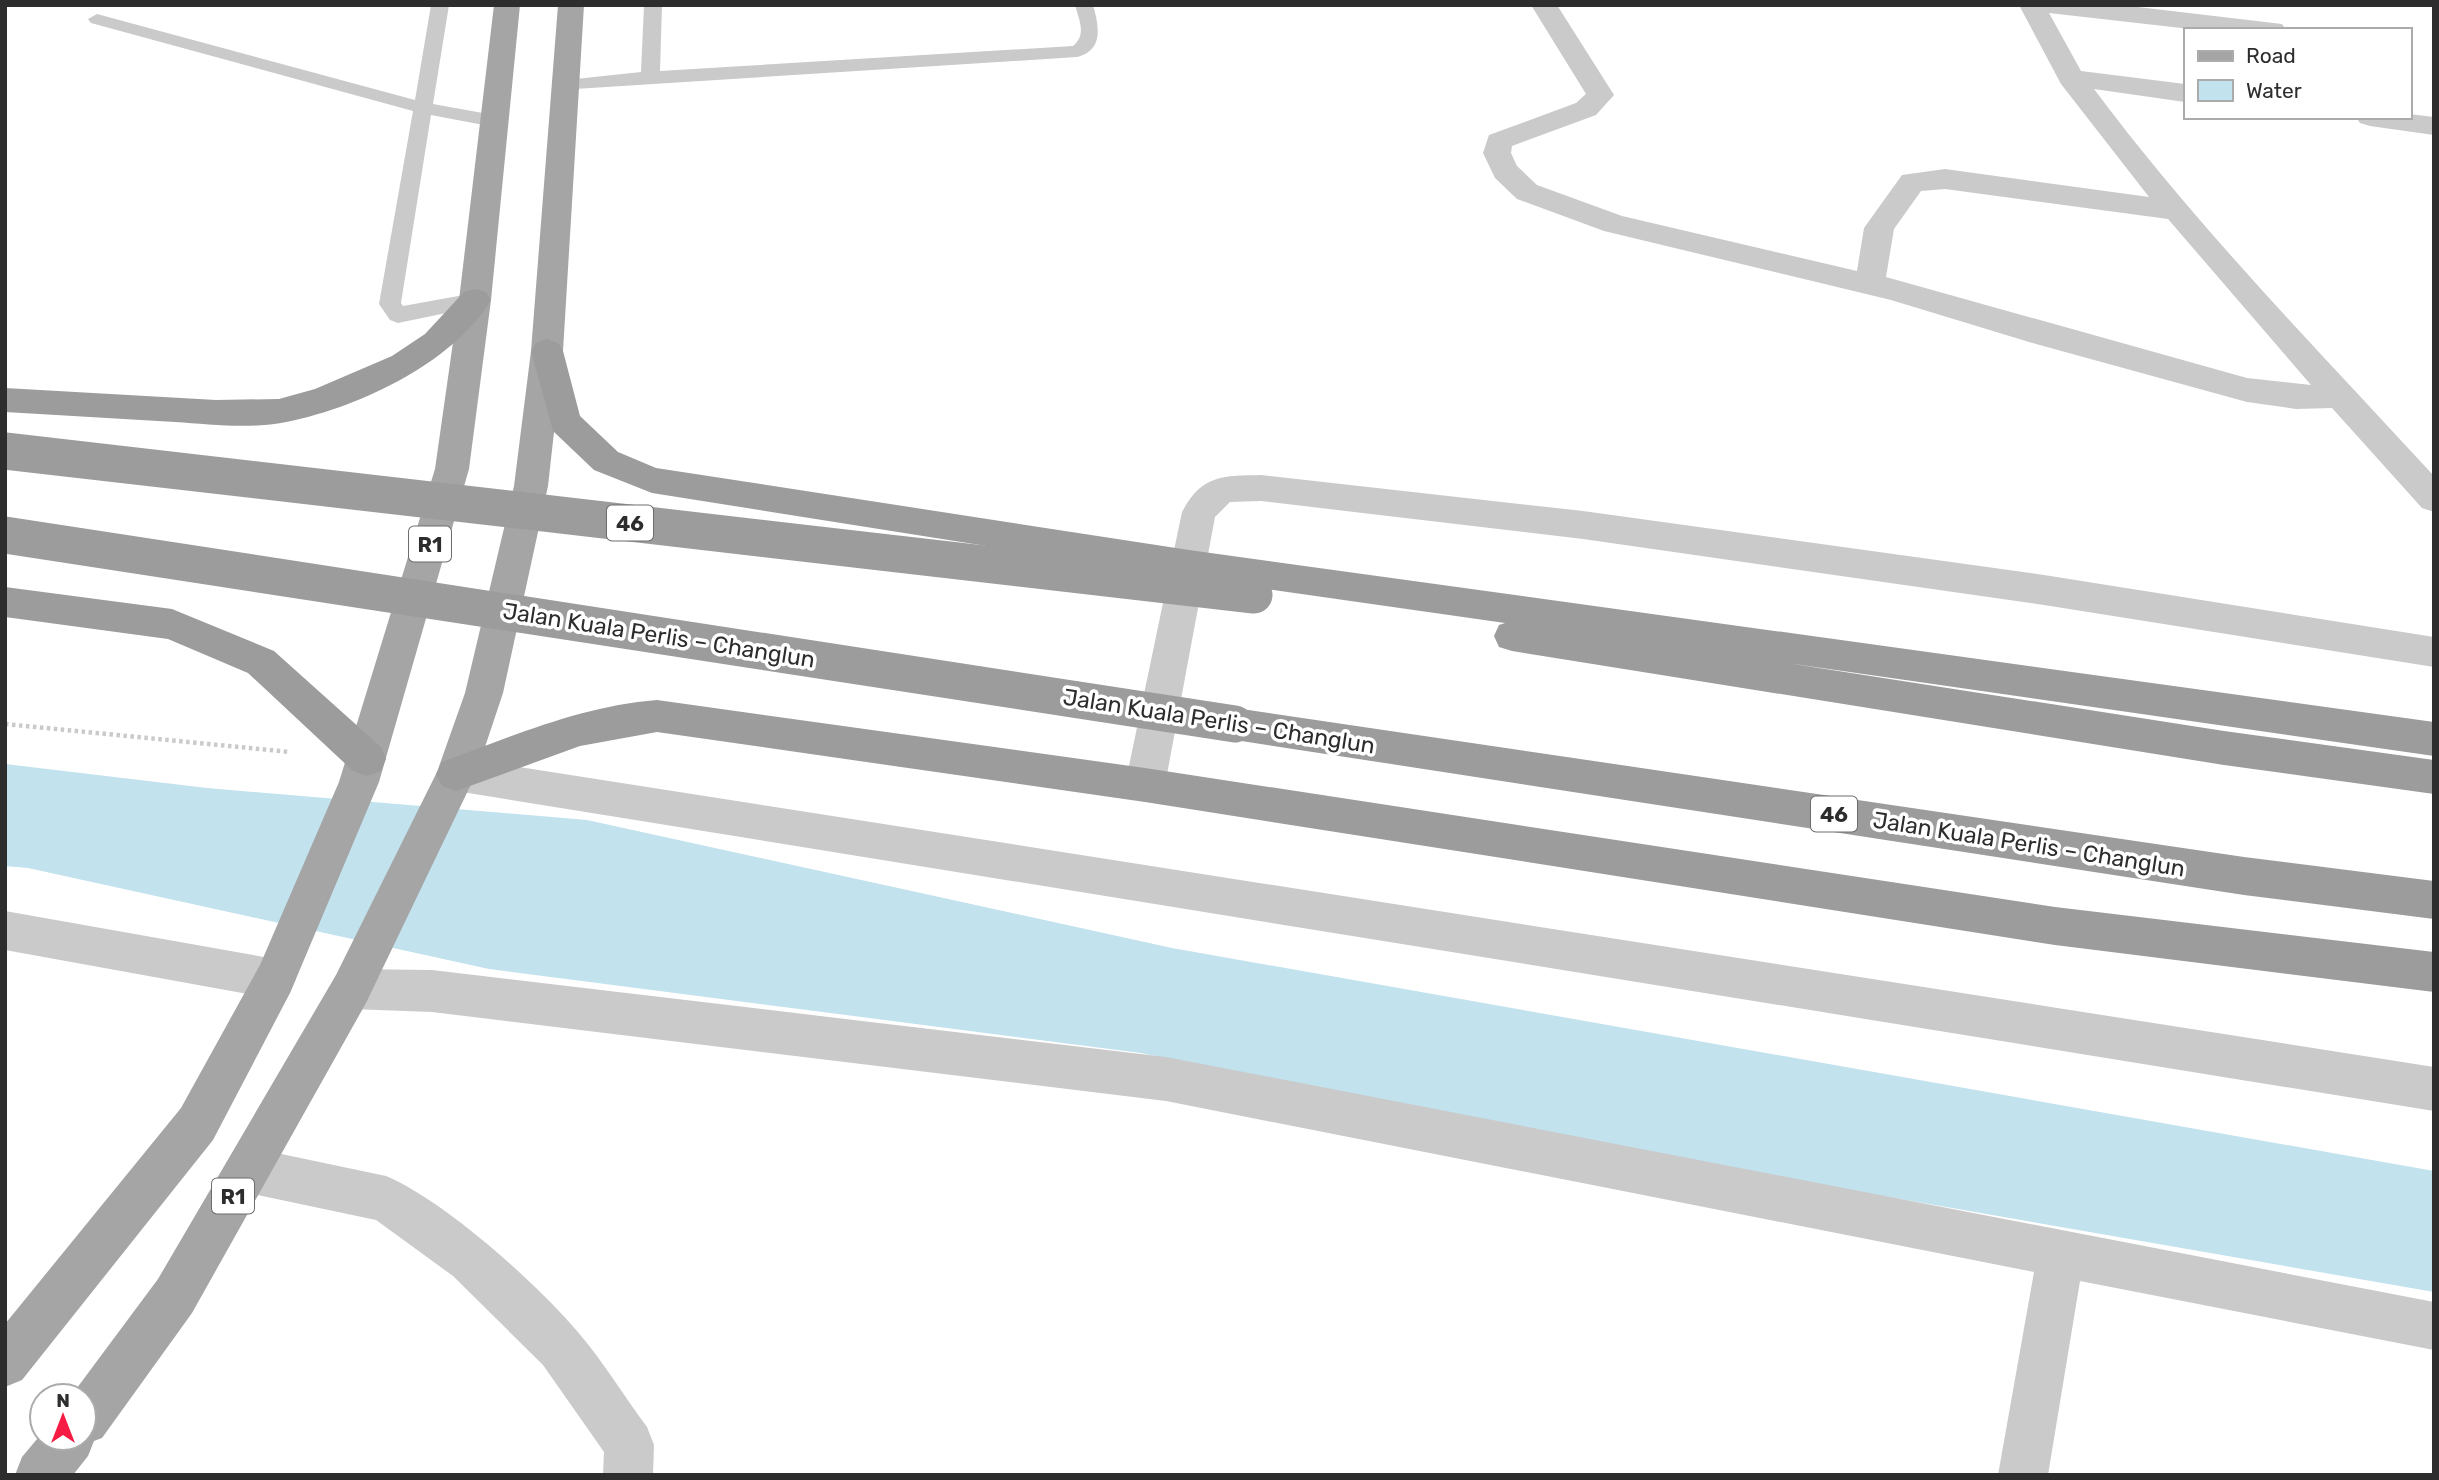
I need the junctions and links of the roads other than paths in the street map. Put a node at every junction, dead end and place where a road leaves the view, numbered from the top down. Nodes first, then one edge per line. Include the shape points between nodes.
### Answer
1 (440, 5) edge
2 (506, 5) edge
3 (571, 5) edge
4 (653, 5) edge
5 (1084, 5) edge
6 (1544, 5) edge
7 (2032, 5) edge
8 (2048, 5) edge
9 (97, 19) dead end
10 (2199, 26) edge
11 (2236, 28) edge
12 (650, 77) junction
13 (2071, 78) junction
14 (566, 86) junction
15 (2184, 93) edge
16 (423, 108) junction
17 (2384, 119) edge
18 (494, 121) junction
19 (2434, 126) edge
20 (2176, 210) junction
21 (1870, 284) junction
22 (475, 300) junction
23 (547, 351) junction
24 (2342, 396) junction
25 (5, 400) edge
26 (5, 451) edge
27 (2434, 499) edge
28 (5, 535) edge
29 (1189, 564) junction
30 (5, 603) edge
31 (2434, 652) edge
32 (2434, 739) edge
33 (363, 770) junction
34 (2434, 777) edge
35 (1145, 785) junction
36 (450, 788) junction
37 (2434, 900) edge
38 (5, 930) edge
39 (281, 964) junction
40 (2434, 972) edge
41 (357, 974) junction
42 (2434, 1089) edge
43 (248, 1170) junction
44 (2061, 1254) junction
45 (2434, 1326) edge
46 (5, 1363) edge
47 (98, 1401) edge
48 (59, 1452) edge
49 (40, 1475) edge
50 (628, 1475) edge
51 (2022, 1475) edge

1 - 16 lane
2 - 18 main road, R1
3 - 14 main road, R1
4 - 12 lane
5 - 12 lane via 1092,36 1077,51
6 - 21 street via 1600,95 1586,109 1499,141 1497,153 1505,171 1527,192 1615,224
7 - 13 street
8 - 10 street
9 - 16 lane
10 - 11 street
12 - 14 lane
13 - 15 street
13 - 20 street
14 - 23 main road, R1
16 - 18 lane
16 - 22 lane via 390,304 398,315
17 - 19 street
18 - 22 main road, R1
20 - 21 street via 1945,179 1912,182 1879,228
20 - 24 street
21 - 24 street via 2247,390 2295,397
22 - 25 highway via 436,342 403,364 324,399 279,411 216,412
22 - 33 main road, R1 via 452,468
23 - 29 highway via 565,422 606,461 652,480
23 - 36 main road, R1 via 531,486 484,693
24 - 27 street
26 - 34 highway, 46, bridge via 1254,595 2197,744
28 - 37 highway, Jalan Kuala Perlis – Changlun / 46, bridge via 2244,876
29 - 31 street via 1199,512 1221,489 1261,488 1583,525 2044,590
29 - 32 highway
29 - 35 street
30 - 33 highway via 172,624 261,662
33 - 39 main road, R1
35 - 36 highway via 656,716 623,717 590,726
35 - 40 highway via 2055,926
36 - 41 main road, R1
36 - 42 street
38 - 39 street
39 - 46 main road, R1 via 197,1124
41 - 43 main road, R1
41 - 44 street via 432,992 1166,1079
43 - 47 main road, R1 via 175,1296
43 - 50 street via 386,1199 471,1259 561,1348 629,1445
44 - 45 street
44 - 51 street
48 - 49 main road

